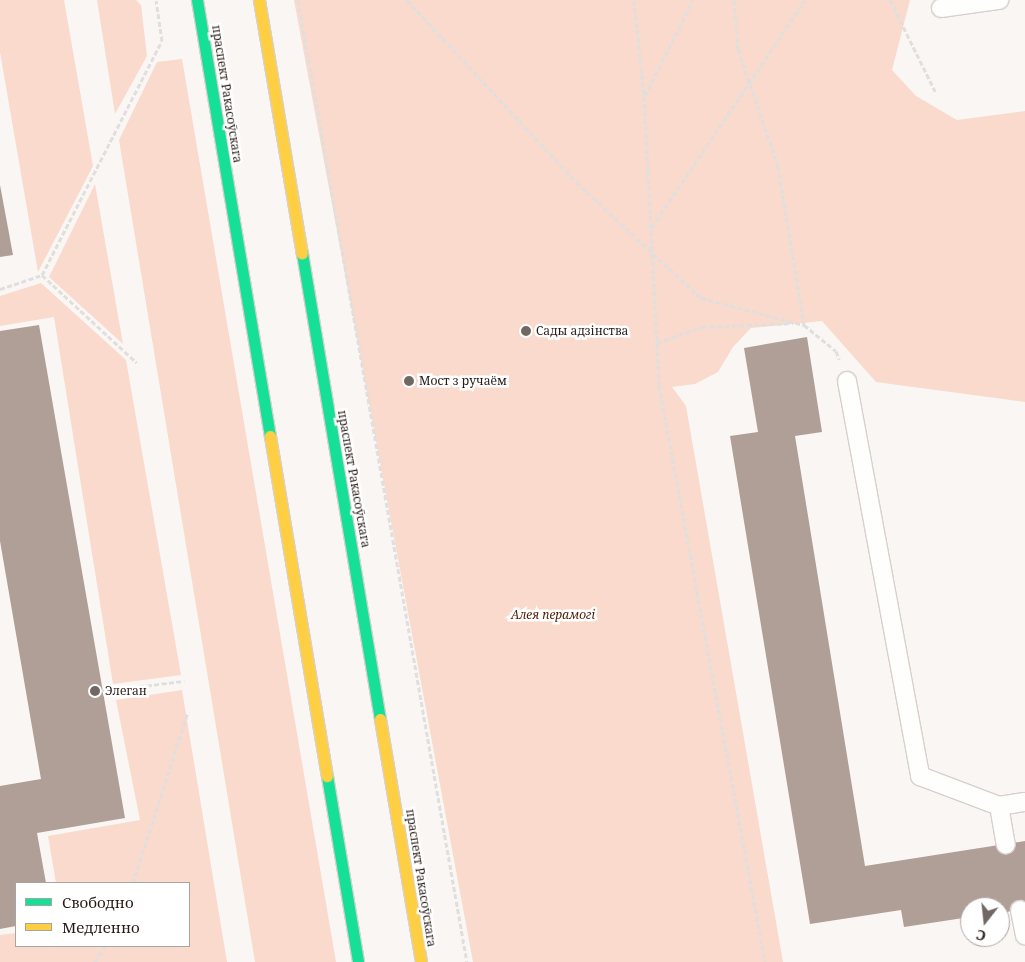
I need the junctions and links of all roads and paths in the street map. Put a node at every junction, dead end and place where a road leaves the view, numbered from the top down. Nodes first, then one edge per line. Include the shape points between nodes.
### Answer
1 (156, 0) edge
2 (197, 0) edge
3 (259, 0) edge
4 (298, 0) edge
5 (407, 0) edge
6 (634, 0) edge
7 (692, 0) edge
8 (734, 0) edge
9 (805, 0) edge
10 (890, 0) edge
11 (999, 0) edge
12 (941, 8) dead end
13 (749, 80) junction
14 (935, 91) dead end
15 (644, 96) junction
16 (651, 228) junction
17 (652, 250) junction
18 (42, 275) junction
19 (0, 289) edge
20 (797, 323) junction
21 (804, 325) junction
22 (657, 343) junction
23 (138, 362) dead end
24 (847, 380) joint
25 (184, 681) dead end
26 (102, 691) dead end
27 (188, 712) dead end
28 (1025, 802) edge
29 (999, 806) junction
30 (1006, 844) dead end
31 (134, 882) edge
32 (1020, 910) dead end
33 (1025, 936) edge
34 (104, 947) edge
35 (95, 962) edge
36 (358, 962) edge
37 (421, 962) edge
38 (468, 962) edge
39 (765, 962) edge

1 - 18 path via 162,41
2 - 36 main road, праспект Ракасоўскага
3 - 37 main road, праспект Ракасоўскага
4 - 38 path
5 - 17 path via 576,182
6 - 15 path
7 - 15 path
8 - 13 path via 738,50
9 - 13 path
10 - 14 path
11 - 12 lane
13 - 16 path
13 - 21 path via 778,166
15 - 16 path
16 - 17 path
17 - 20 path via 701,298
17 - 22 path
18 - 19 path
18 - 23 path
20 - 21 path
20 - 22 path via 702,327
21 - 24 path via 836,351
22 - 39 path via 659,385
24 - 29 lane via 920,776
25 - 26 path
27 - 31 path
28 - 29 lane
29 - 30 lane
32 - 33 lane
34 - 35 path

